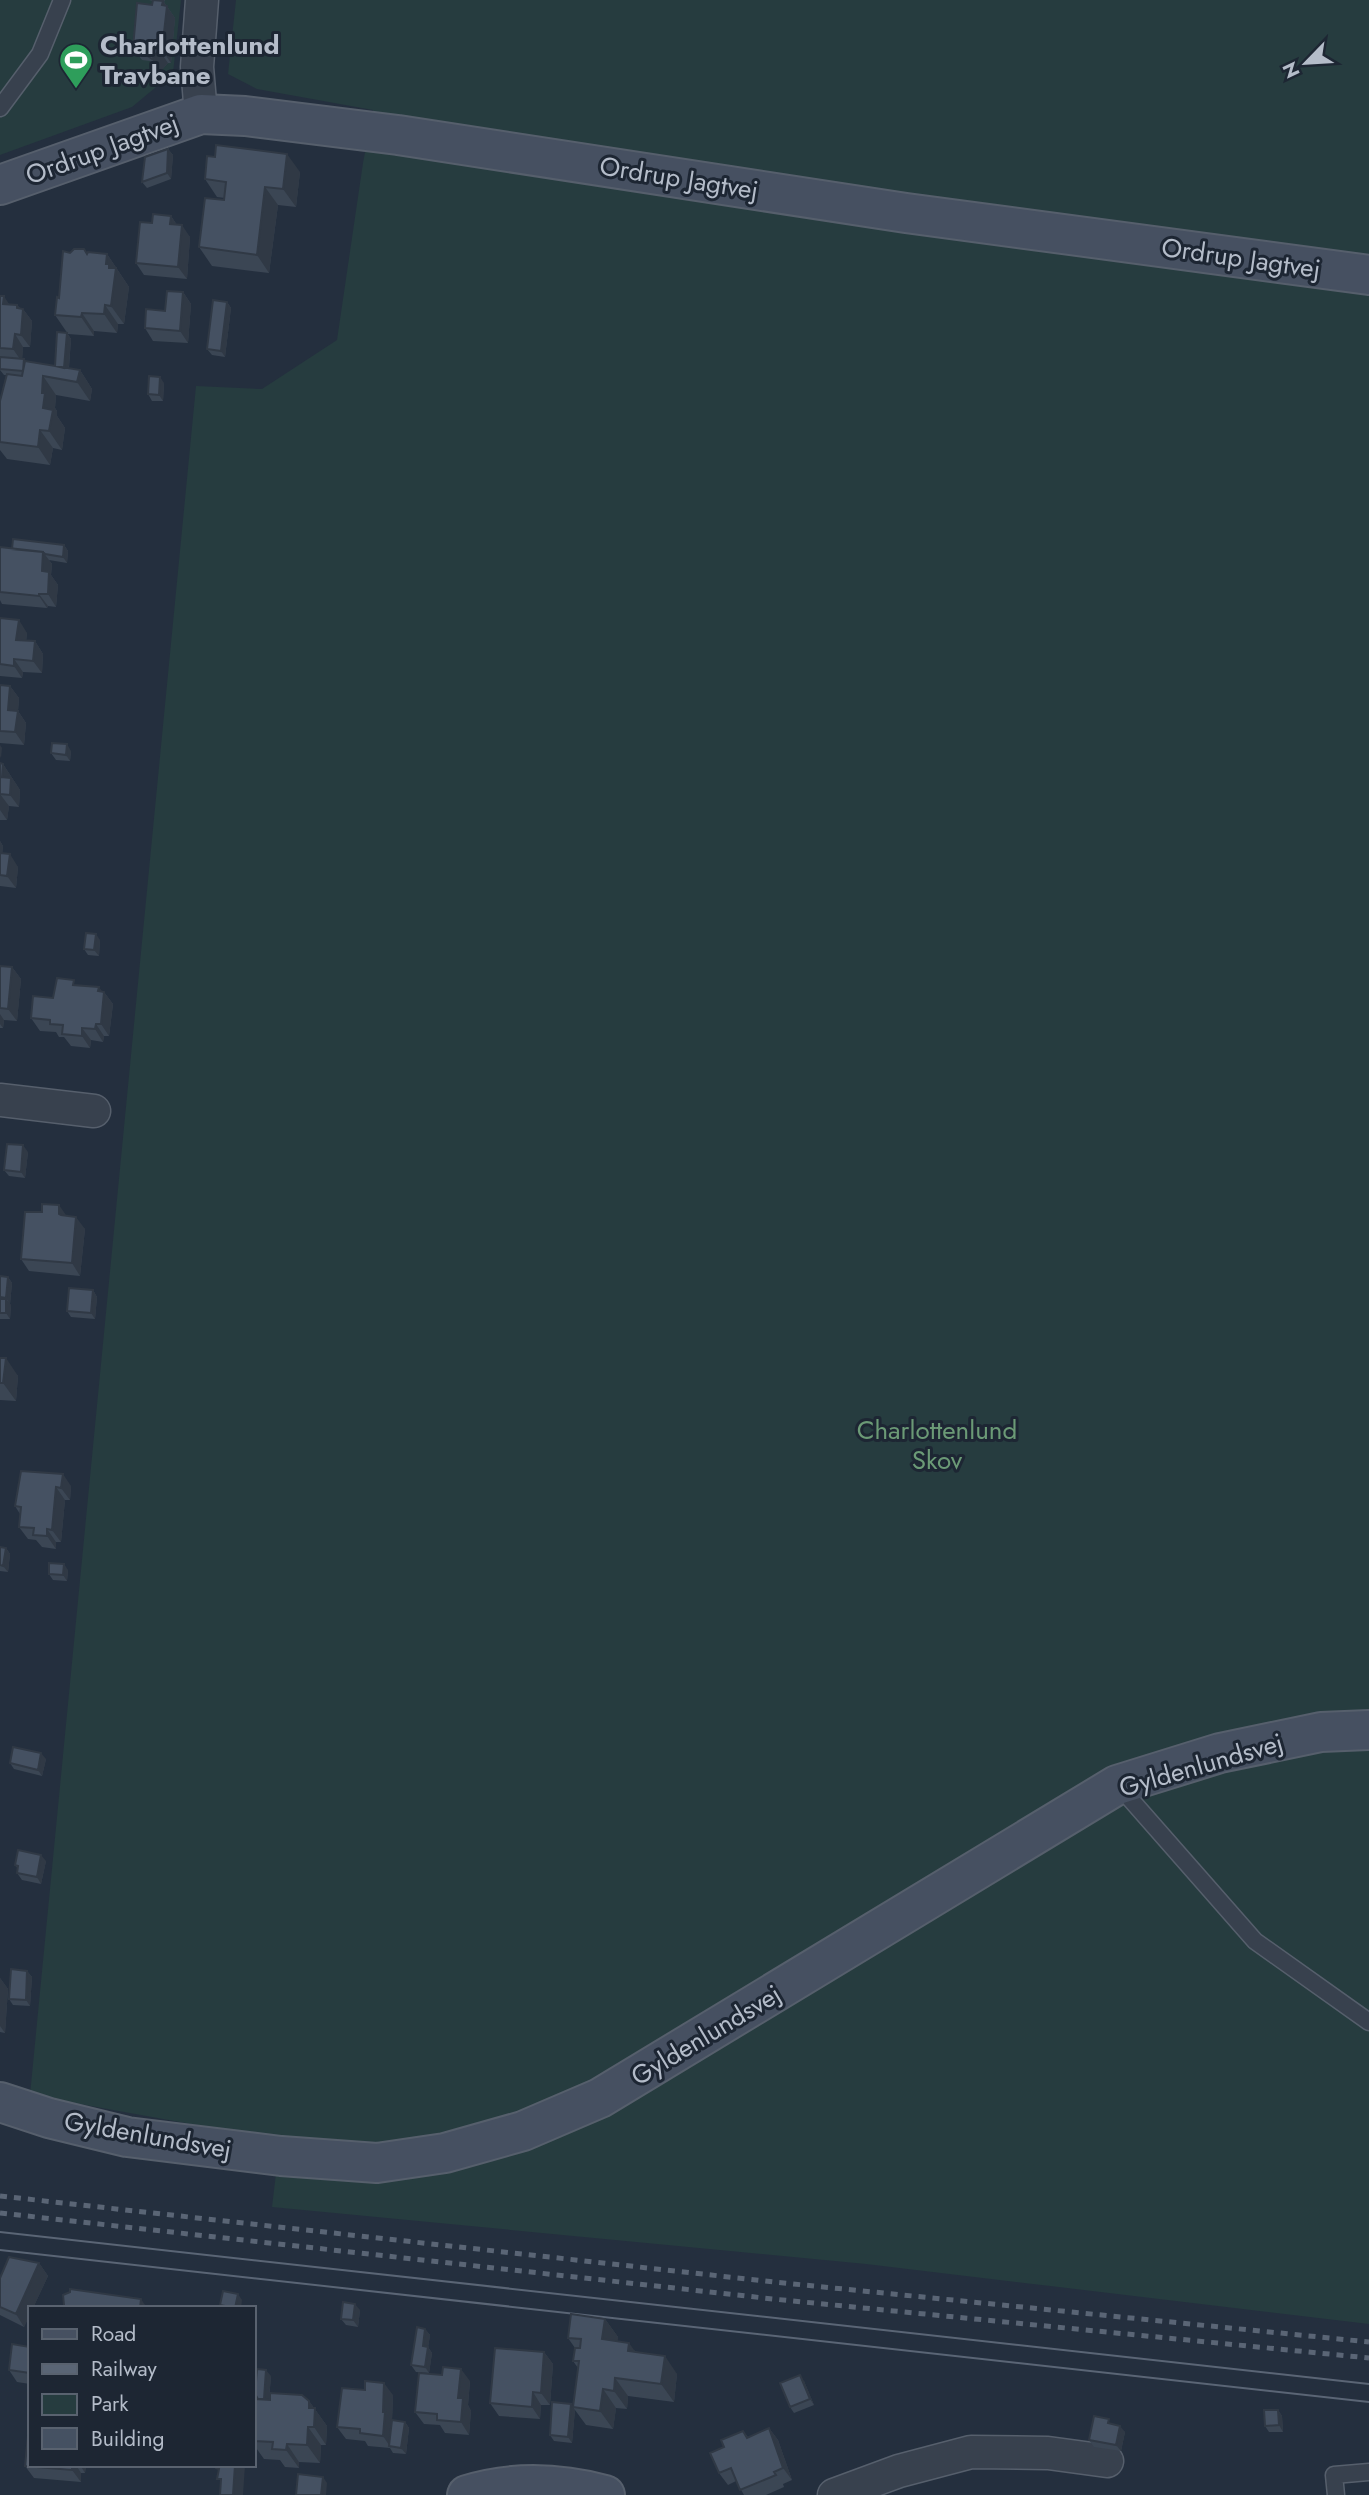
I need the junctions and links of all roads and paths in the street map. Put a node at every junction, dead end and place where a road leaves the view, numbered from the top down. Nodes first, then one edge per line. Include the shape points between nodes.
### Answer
1 (62, 0) edge
2 (202, 0) edge
3 (0, 108) edge
4 (201, 114) junction
5 (0, 186) edge
6 (1369, 275) edge
7 (0, 1100) edge
8 (94, 1111) dead end
9 (1369, 1730) edge
10 (1117, 1785) junction
11 (1369, 2022) edge
12 (0, 2102) edge
13 (1107, 2461) dead end
14 (1369, 2472) edge
15 (467, 2495) edge
16 (606, 2495) edge
17 (834, 2495) edge
18 (1336, 2495) edge

1 - 3 lane via 40,54
2 - 4 street via 197,67
4 - 5 street, Ordrup Jagtvej
4 - 6 street, Ordrup Jagtvej via 382,133 906,213
7 - 8 street
9 - 10 street, Gyldenlundsvej via 1321,1732 1220,1753
10 - 11 lane via 1255,1941
10 - 12 street, Gyldenlundsvej via 611,2092 510,2135 444,2153 377,2163 127,2137
13 - 17 street via 1048,2453 971,2452
14 - 18 lane via 1334,2475
15 - 16 street via 527,2485 579,2488

